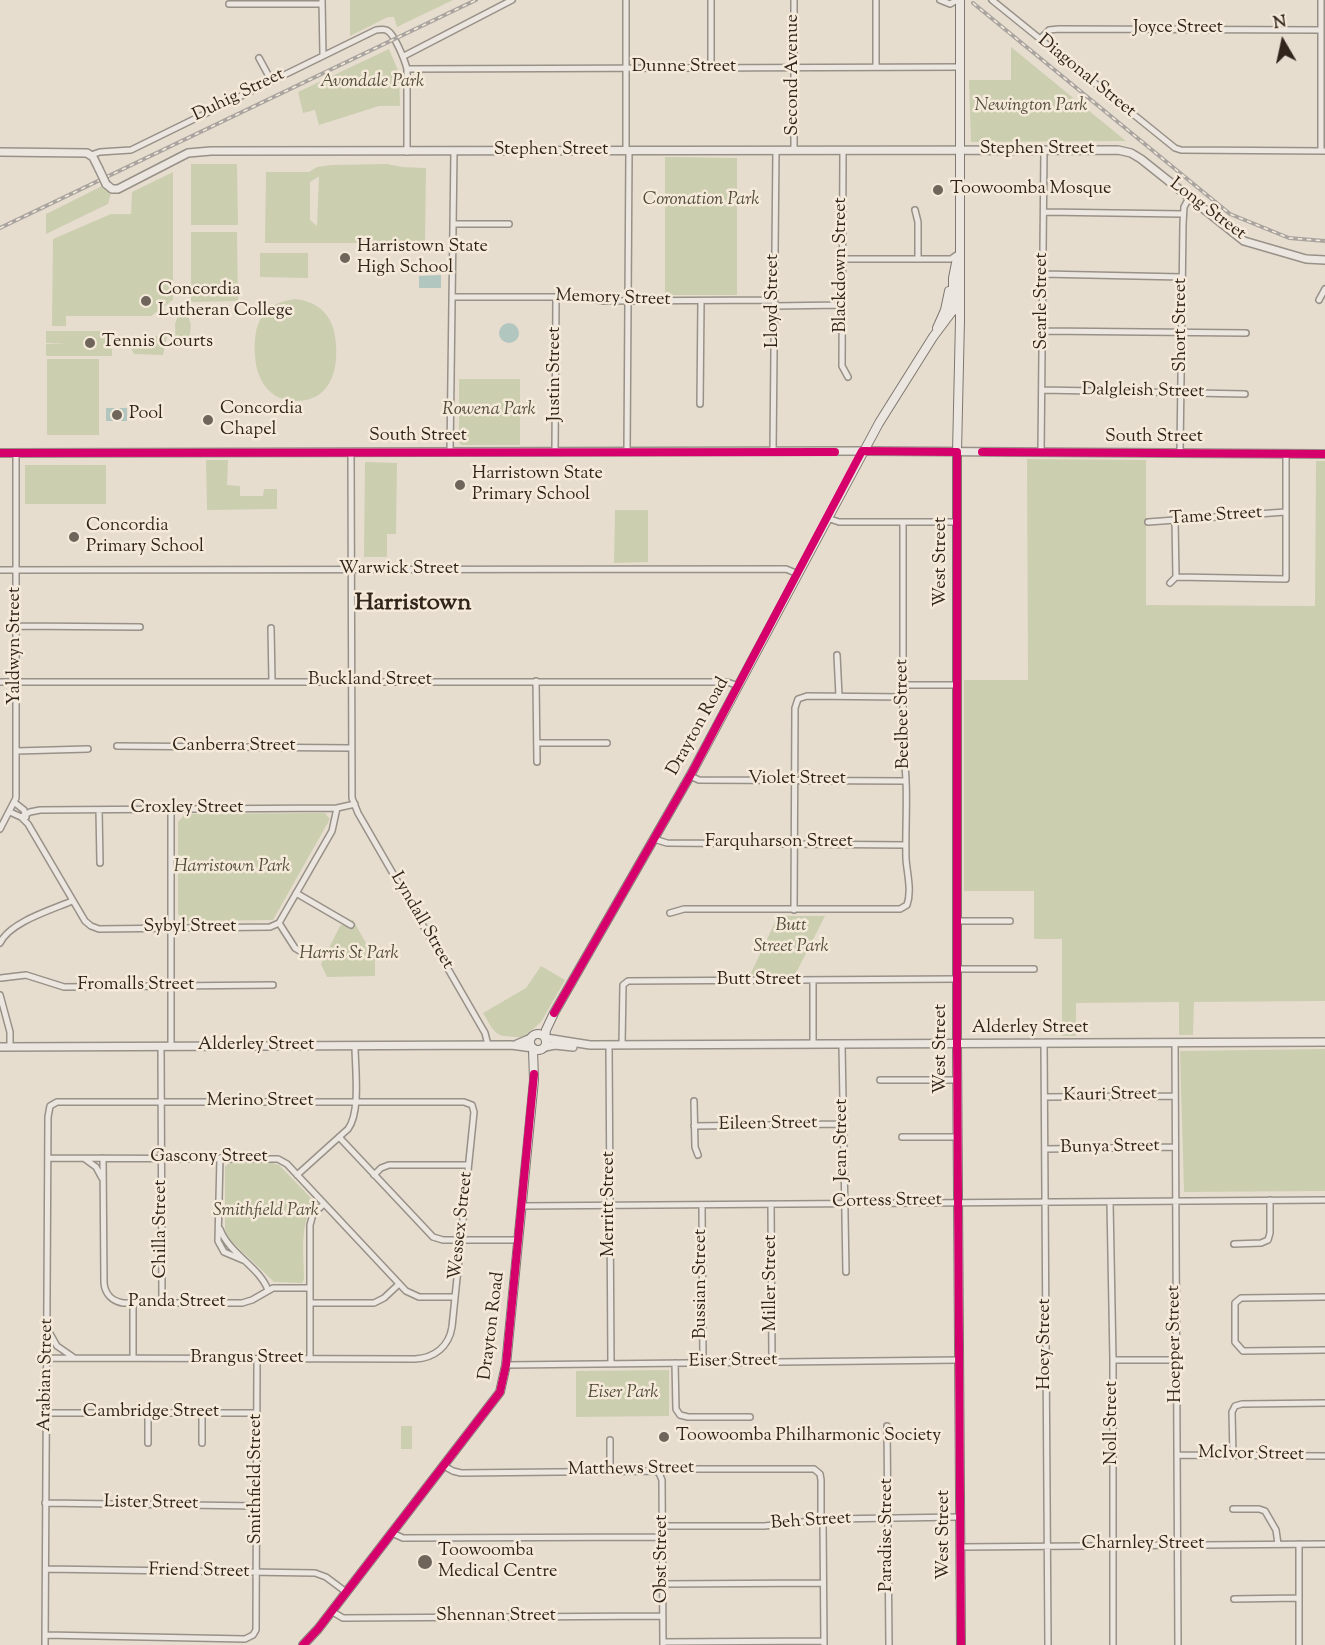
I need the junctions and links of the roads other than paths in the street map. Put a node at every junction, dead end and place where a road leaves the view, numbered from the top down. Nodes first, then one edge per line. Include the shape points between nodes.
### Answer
1 (512, 0) edge
2 (626, 0) edge
3 (711, 0) edge
4 (794, 0) edge
5 (876, 0) edge
6 (940, 0) edge
7 (992, 0) edge
8 (1321, 0) edge
9 (960, 1) edge
10 (322, 2) edge
11 (229, 4) dead end
12 (1321, 30) junction
13 (1040, 39) junction
14 (323, 55) junction
15 (404, 56) junction
16 (259, 58) dead end
17 (876, 66) junction
18 (711, 67) junction
19 (794, 67) junction
20 (626, 68) junction
21 (960, 68) junction
22 (407, 69) junction
23 (271, 80) junction
24 (776, 150) junction
25 (794, 150) junction
26 (843, 150) junction
27 (961, 150) junction
28 (1044, 150) junction
29 (628, 151) junction
30 (1323, 151) edge
31 (0, 152) edge
32 (407, 152) junction
33 (454, 152) junction
34 (1131, 153) joint
35 (91, 155) junction
36 (1190, 198) junction
37 (915, 210) dead end
38 (1044, 212) junction
39 (1183, 214) junction
40 (453, 224) junction
41 (509, 224) dead end
42 (956, 254) junction
43 (843, 259) junction
44 (918, 259) junction
45 (1325, 260) edge
46 (958, 267) junction
47 (1043, 274) junction
48 (1182, 277) junction
49 (953, 278) junction
50 (1325, 289) edge
51 (452, 297) junction
52 (556, 297) junction
53 (1319, 300) dead end
54 (628, 301) junction
55 (700, 301) junction
56 (774, 303) junction
57 (842, 305) junction
58 (953, 310) junction
59 (1043, 331) junction
60 (1182, 333) junction
61 (1246, 333) dead end
62 (933, 337) junction
63 (958, 351) junction
64 (848, 378) dead end
65 (1042, 390) junction
66 (1182, 393) junction
67 (1245, 394) dead end
68 (700, 404) dead end
69 (862, 451) junction
70 (351, 452) junction
71 (450, 452) junction
72 (555, 452) junction
73 (627, 452) junction
74 (773, 452) junction
75 (957, 452) junction
76 (1041, 452) junction
77 (0, 453) edge
78 (16, 453) junction
79 (1180, 453) junction
80 (1286, 454) junction
81 (1325, 454) edge
82 (1285, 512) junction
83 (827, 518) junction
84 (1175, 520) junction
85 (903, 522) junction
86 (957, 522) junction
87 (1148, 522) dead end
88 (0, 570) edge
89 (16, 570) junction
90 (351, 570) junction
91 (798, 574) junction
92 (1176, 578) junction
93 (1170, 583) dead end
94 (16, 626) junction
95 (140, 627) dead end
96 (271, 628) dead end
97 (837, 655) dead end
98 (272, 681) junction
99 (536, 681) junction
100 (0, 682) edge
101 (15, 682) junction
102 (351, 682) junction
103 (903, 685) junction
104 (957, 685) junction
105 (739, 686) junction
106 (839, 696) junction
107 (903, 698) junction
108 (537, 743) junction
109 (607, 743) dead end
110 (117, 746) dead end
111 (351, 748) junction
112 (88, 749) dead end
113 (16, 751) junction
114 (537, 762) dead end
115 (690, 776) junction
116 (795, 780) junction
117 (906, 781) junction
118 (353, 801) junction
119 (15, 803) junction
120 (337, 808) junction
121 (171, 809) junction
122 (99, 810) junction
123 (10, 812) junction
124 (23, 815) junction
125 (0, 829) edge
126 (654, 839) junction
127 (794, 843) junction
128 (906, 845) junction
129 (100, 863) dead end
130 (296, 893) junction
131 (72, 901) junction
132 (794, 910) junction
133 (670, 913) dead end
134 (957, 921) junction
135 (1010, 921) dead end
136 (279, 923) junction
137 (351, 925) dead end
138 (171, 928) junction
139 (0, 944) edge
140 (300, 951) dead end
141 (957, 969) junction
142 (1034, 969) dead end
143 (0, 978) edge
144 (957, 979) junction
145 (813, 980) junction
146 (273, 985) dead end
147 (171, 986) junction
148 (0, 995) edge
149 (554, 1013) junction
150 (534, 1036) junction
151 (546, 1038) junction
152 (1325, 1042) edge
153 (1175, 1043) junction
154 (813, 1044) junction
155 (842, 1044) junction
156 (957, 1044) junction
157 (1044, 1044) junction
158 (488, 1045) junction
159 (511, 1045) junction
160 (590, 1045) junction
161 (609, 1045) junction
162 (622, 1045) junction
163 (161, 1046) junction
164 (171, 1046) junction
165 (355, 1046) junction
166 (0, 1047) edge
167 (10, 1047) junction
168 (538, 1048) junction
169 (880, 1080) dead end
170 (957, 1080) junction
171 (1175, 1096) junction
172 (1045, 1097) junction
173 (694, 1101) dead end
174 (162, 1102) junction
175 (355, 1102) junction
176 (470, 1104) joint
177 (51, 1105) joint
178 (843, 1124) junction
179 (694, 1126) junction
180 (339, 1137) junction
181 (902, 1137) dead end
182 (958, 1137) junction
183 (1175, 1147) junction
184 (1046, 1149) junction
185 (698, 1155) dead end
186 (48, 1158) junction
187 (80, 1158) junction
188 (103, 1158) junction
189 (162, 1158) junction
190 (220, 1158) junction
191 (468, 1165) junction
192 (297, 1175) junction
193 (374, 1175) junction
194 (104, 1182) junction
195 (1270, 1200) junction
196 (1325, 1200) edge
197 (1175, 1201) junction
198 (958, 1202) junction
199 (1045, 1202) junction
200 (1110, 1202) junction
201 (771, 1203) junction
202 (844, 1203) junction
203 (324, 1204) junction
204 (610, 1205) junction
205 (702, 1205) junction
206 (521, 1206) junction
207 (220, 1224) junction
208 (518, 1240) junction
209 (461, 1241) junction
210 (1234, 1244) dead end
211 (243, 1260) junction
212 (846, 1272) dead end
213 (399, 1284) junction
214 (310, 1288) junction
215 (268, 1290) junction
216 (455, 1297) junction
217 (1325, 1297) edge
218 (133, 1303) junction
219 (162, 1303) junction
220 (310, 1303) junction
221 (48, 1328) junction
222 (443, 1347) joint
223 (1325, 1350) edge
224 (47, 1358) junction
225 (81, 1358) junction
226 (133, 1358) junction
227 (257, 1359) junction
228 (310, 1359) junction
229 (960, 1360) junction
230 (1113, 1360) junction
231 (1176, 1360) junction
232 (703, 1362) junction
233 (772, 1362) junction
234 (675, 1363) junction
235 (611, 1364) junction
236 (506, 1365) junction
237 (1325, 1403) edge
238 (46, 1413) junction
239 (148, 1413) junction
240 (202, 1413) junction
241 (256, 1413) junction
242 (750, 1417) dead end
243 (887, 1425) dead end
244 (610, 1440) dead end
245 (148, 1443) dead end
246 (202, 1443) dead end
247 (1178, 1455) junction
248 (1233, 1456) junction
249 (1325, 1456) edge
250 (444, 1466) junction
251 (610, 1472) junction
252 (659, 1473) junction
253 (45, 1503) junction
254 (256, 1506) junction
255 (1233, 1509) dead end
256 (960, 1517) junction
257 (888, 1518) junction
258 (822, 1519) junction
259 (663, 1526) junction
260 (392, 1533) junction
261 (663, 1537) junction
262 (1178, 1544) junction
263 (1278, 1544) junction
264 (1299, 1544) junction
265 (1325, 1544) edge
266 (1113, 1545) junction
267 (961, 1546) junction
268 (1047, 1546) junction
269 (46, 1569) junction
270 (256, 1573) junction
271 (824, 1583) junction
272 (663, 1584) junction
273 (346, 1592) junction
274 (1299, 1598) junction
275 (1234, 1599) dead end
276 (331, 1611) junction
277 (663, 1616) junction
278 (318, 1629) junction
279 (45, 1635) junction
280 (663, 1643) edge
281 (824, 1643) edge
282 (45, 1645) edge
283 (303, 1645) edge
284 (308, 1645) edge
285 (888, 1645) edge
286 (961, 1645) edge
287 (1048, 1645) edge
288 (1113, 1645) edge
289 (1178, 1645) edge
290 (1299, 1645) edge

1 - 15 street
2 - 20 street
3 - 18 street
4 - 19 street, Second Avenue
5 - 17 street
6 - 9 street via 950,4
7 - 13 street, Diagonal Street
8 - 12 street
9 - 21 main road
10 - 11 street
10 - 14 street
12 - 13 street, Joyce Street via 1059,29 1049,30
12 - 30 street
13 - 30 street, Diagonal Street via 1181,150
14 - 15 street, Duhig Street via 385,29
14 - 23 street, Duhig Street
15 - 22 street
16 - 23 street
17 - 19 street, Dunne Street
17 - 21 street, Dunne Street
18 - 19 street, Dunne Street
18 - 20 street, Dunne Street
19 - 25 street, Second Avenue
20 - 22 street, Dunne Street
20 - 29 street
21 - 27 main road
22 - 32 street
23 - 35 street, Duhig Street via 131,150
24 - 25 street, Stephen Street
24 - 29 street, Stephen Street
24 - 56 street, Lloyd Street
25 - 26 street, Stephen Street
26 - 27 street, Stephen Street
26 - 43 street, Blackdown Street
27 - 28 street, Stephen Street
27 - 42 main road
28 - 34 street, Stephen Street
28 - 38 street, Searle Street
29 - 33 street, Stephen Street
29 - 54 street
31 - 35 street
32 - 33 street, Stephen Street
32 - 35 street, Stephen Street, bridge via 195,152 118,189 106,184
33 - 40 street
34 - 36 street, Long Street
36 - 39 street, Short Street
36 - 45 street, Long Street via 1244,241 1306,259
37 - 44 street
38 - 39 street
38 - 47 street, Searle Street
39 - 48 street, Short Street
40 - 41 street
40 - 51 street
42 - 44 street
42 - 46 main road
42 - 46 street
43 - 44 street
43 - 57 street, Blackdown Street
46 - 49 main road
46 - 58 main road via 958,300
46 - 63 main road
47 - 48 street
47 - 59 street, Searle Street
48 - 60 street, Short Street
49 - 58 main road
49 - 62 main road
50 - 53 street
51 - 52 street, Memory Street
51 - 71 street
52 - 54 street, Memory Street
52 - 72 street, Justin Street
54 - 55 street, Memory Street
54 - 73 street
55 - 56 street, Memory Street
55 - 68 street
56 - 57 street, Memory Street
56 - 74 street, Lloyd Street
57 - 64 street, Blackdown Street via 842,366
58 - 62 main road
58 - 63 main road
59 - 60 street
59 - 65 street, Searle Street
60 - 61 street
60 - 66 street, Short Street
62 - 69 main road, Drayton Road
63 - 75 main road, West Street
65 - 66 street, Dalgleish Street
65 - 76 street, Searle Street
66 - 67 street, Dalgleish Street
66 - 79 street, Short Street
69 - 74 street, South Street
69 - 75 street, South Street
69 - 83 main road, Drayton Road
70 - 71 street, South Street
70 - 78 street, South Street
70 - 90 street
71 - 72 street, South Street
72 - 73 street, South Street
73 - 74 street, South Street
75 - 76 street, South Street
75 - 86 main road, West Street
76 - 79 street, South Street
77 - 78 street, South Street
78 - 89 street, Yaldwyn Street
79 - 80 street, South Street
80 - 81 street, South Street
80 - 82 street
82 - 84 street, Tame Street
82 - 92 street via 1286,579
83 - 85 street via 838,522
83 - 91 main road, Drayton Road
84 - 87 street, Tame Street
84 - 92 street
85 - 86 street
85 - 103 street, Beelbee Street
86 - 104 main road, West Street
88 - 89 street, Warwick Street
89 - 90 street, Warwick Street
89 - 94 street, Yaldwyn Street
90 - 91 street, Warwick Street via 786,569
90 - 102 street
91 - 105 main road, Drayton Road
92 - 93 street
94 - 95 street
94 - 101 street, Yaldwyn Street
96 - 98 street
97 - 106 street
98 - 101 street, Buckland Street
98 - 102 street, Buckland Street
99 - 102 street, Buckland Street
99 - 105 street, Buckland Street via 727,682
99 - 108 street
100 - 101 street, Buckland Street
101 - 113 street, Yaldwyn Street
102 - 111 street
103 - 104 street
103 - 107 street, Beelbee Street
104 - 134 main road, West Street
105 - 115 main road, Drayton Road
106 - 107 street
106 - 116 street via 798,699
107 - 117 street, Beelbee Street
108 - 109 street
108 - 114 street
110 - 111 street, Canberra Street
111 - 118 street
112 - 113 street
113 - 119 street, Yaldwyn Street
115 - 116 street, Violet Street via 699,780
115 - 126 main road, Drayton Road
116 - 117 street, Violet Street
116 - 127 street
117 - 128 street, Beelbee Street
118 - 120 street, Croxley Street
118 - 158 street, Lyndall Street via 485,1033
119 - 123 street
119 - 124 street via 24,810
120 - 121 street, Croxley Street
120 - 130 street via 332,831
121 - 122 street, Croxley Street
121 - 138 street
122 - 124 street, Croxley Street via 40,810
122 - 129 street
123 - 124 street
123 - 125 street
124 - 131 street
126 - 127 street, Farquharson Street via 667,843
126 - 149 main road, Drayton Road
127 - 128 street, Farquharson Street
127 - 132 street
128 - 132 street, Beelbee Street via 910,896 907,905 900,909
130 - 136 street
130 - 137 street
131 - 138 street, Sybyl Street via 85,921 99,929
131 - 139 street via 18,925
132 - 133 street via 684,909
134 - 135 street
134 - 141 main road, West Street
136 - 138 street, Sybyl Street via 270,927
136 - 140 street
138 - 147 street
141 - 142 street
141 - 144 main road, West Street
143 - 147 street, Fromalls Street via 26,975 64,987
144 - 145 street, Butt Street
144 - 156 main road, West Street
145 - 154 street
145 - 162 street, Butt Street via 628,981 623,985
146 - 147 street, Fromalls Street
147 - 164 street
148 - 167 street
149 - 150 main road, Drayton Road
149 - 151 main road, Drayton Road
150 - 151 main road
150 - 159 street, Alderley Street
150 - 168 main road via 530,1043
151 - 160 street, Alderley Street
151 - 168 main road, Drayton Road
152 - 153 street, Alderley Street
153 - 157 street, Alderley Street
153 - 171 street, Hoepper Street
154 - 155 street, Alderley Street
154 - 162 street, Alderley Street
155 - 156 street, Alderley Street
155 - 178 street, Jean Street
156 - 157 street, Alderley Street
156 - 170 main road, West Street
157 - 172 street, Hoey Street
158 - 159 street, Alderley Street
158 - 165 street, Alderley Street
159 - 168 street, Alderley Street
160 - 161 street, Alderley Street
160 - 168 street, Alderley Street
161 - 162 street, Alderley Street
161 - 204 street, Merritt Street
163 - 164 street, Alderley Street
163 - 167 street, Alderley Street
163 - 174 street, Chilla Street
164 - 165 street, Alderley Street
165 - 175 street
166 - 167 street, Alderley Street
168 - 206 main road, Drayton Road
169 - 170 street
170 - 182 main road, West Street
171 - 172 street, Kauri Street
171 - 183 street, Hoepper Street
172 - 184 street, Hoey Street
173 - 179 street
174 - 175 street, Merino Street
174 - 177 street, Merino Street
174 - 189 street, Chilla Street
175 - 176 street, Merino Street
175 - 180 street via 353,1122
176 - 191 street, Wessex Street via 474,1112
177 - 186 street, Arabian Street
178 - 179 street, Eileen Street
178 - 202 street, Jean Street
179 - 185 street
180 - 192 street
180 - 193 street
181 - 182 street
182 - 198 main road, West Street
183 - 184 street, Bunya Street
183 - 197 street, Hoepper Street
184 - 199 street, Hoey Street
186 - 187 street, Gascony Street
186 - 221 street, Arabian Street
187 - 188 street, Gascony Street
187 - 194 street via 96,1167
188 - 189 street, Gascony Street
188 - 194 street, Panda Street
189 - 190 street, Gascony Street
189 - 219 street, Chilla Street
190 - 192 street, Gascony Street via 274,1158 285,1162
190 - 207 street
191 - 193 street via 389,1166
191 - 209 street, Wessex Street
192 - 203 street, Gascony Street
193 - 209 street via 431,1235
194 - 218 street, Panda Street via 104,1286 114,1300
195 - 196 street, Cortess Street
195 - 197 street, Cortess Street
195 - 210 street via 1268,1240 1261,1244
197 - 200 street, Cortess Street
197 - 231 street, Hoepper Street
198 - 199 street, Cortess Street
198 - 202 street, Cortess Street
198 - 229 main road, West Street
199 - 200 street, Cortess Street
199 - 268 street, Hoey Street
200 - 230 street, Noll Street
201 - 202 street, Cortess Street
201 - 205 street, Cortess Street
201 - 233 street, Miller Street
202 - 212 street, Jean Street
203 - 213 street, Gascony Street
203 - 214 street via 310,1221
204 - 205 street, Cortess Street
204 - 206 street, Cortess Street
204 - 235 street, Merritt Street
205 - 232 street, Bussian Street
206 - 208 main road, Drayton Road
207 - 211 street via 223,1236
207 - 211 street via 218,1241 222,1250
208 - 209 street
208 - 236 main road, Drayton Road
209 - 216 street, Wessex Street
211 - 215 street
213 - 216 street, Gascony Street via 415,1296
213 - 220 street via 374,1303
214 - 215 street, Panda Street
214 - 220 street
215 - 219 street, Panda Street via 245,1303
216 - 222 street, Wessex Street via 452,1331
217 - 223 street via 1241,1298 1235,1303 1235,1342 1243,1351
218 - 219 street, Panda Street
218 - 226 street
220 - 228 street
221 - 224 street, Arabian Street
221 - 225 street via 60,1349
222 - 228 street, Brangus Street via 420,1359
224 - 225 street, Brangus Street
224 - 238 street, Arabian Street
225 - 226 street, Brangus Street
226 - 227 street, Brangus Street
227 - 228 street, Brangus Street
227 - 241 street, Smithfield Street
229 - 233 street, Eiser Street
229 - 256 main road, West Street
230 - 231 street
230 - 266 street, Noll Street
231 - 247 street, Hoepper Street
232 - 233 street, Eiser Street
232 - 234 street, Eiser Street
234 - 235 street, Eiser Street
234 - 242 street via 676,1409 680,1415
235 - 236 street, Eiser Street
236 - 250 main road, Drayton Road via 500,1392
237 - 248 street via 1235,1406
238 - 239 street, Cambridge Street
238 - 253 street, Arabian Street
239 - 240 street, Cambridge Street
239 - 245 street
240 - 241 street, Cambridge Street
240 - 246 street
241 - 254 street, Smithfield Street
243 - 257 street, Paradise Street
244 - 251 street
247 - 248 street, McIvor Street
247 - 262 street, Hoepper Street
248 - 249 street, McIvor Street
250 - 251 street, Matthews Street via 461,1473
250 - 260 main road, Drayton Road
251 - 252 street, Matthews Street
252 - 258 street, Matthews Street via 665,1469 809,1468 818,1472 821,1480
252 - 259 street, Obst Street
253 - 254 street, Lister Street
253 - 269 street, Arabian Street
254 - 270 street, Smithfield Street
255 - 263 street via 1265,1511 1276,1530
256 - 257 street, Beh Street
256 - 267 main road, West Street
257 - 258 street, Beh Street
257 - 285 street, Paradise Street
258 - 259 street, Beh Street via 773,1525
258 - 271 street
259 - 261 street, Obst Street
260 - 261 street via 403,1538
260 - 273 main road, Drayton Road
261 - 272 street, Obst Street
262 - 263 street, Charnley Street
262 - 266 street, Charnley Street
262 - 289 street, Hoepper Street
263 - 264 street, Charnley Street
264 - 265 street, Charnley Street
264 - 274 street
266 - 268 street, Charnley Street
266 - 288 street, Noll Street
267 - 268 street, Charnley Street
267 - 286 main road, West Street
268 - 287 street, Hoey Street
269 - 270 street, Friend Street
269 - 279 street, Arabian Street
270 - 273 street, Friend Street via 319,1574
270 - 279 street, Smithfield Street via 256,1630 245,1639
271 - 272 street
271 - 281 street
272 - 277 street, Obst Street
273 - 276 main road, Drayton Road
274 - 275 street
274 - 290 street
276 - 277 street, Shennan Street via 343,1618
276 - 278 main road, Drayton Road
277 - 280 street, Obst Street
278 - 283 main road, Drayton Road
278 - 284 main road, Drayton Road
279 - 282 street, Arabian Street
280 - 281 street

